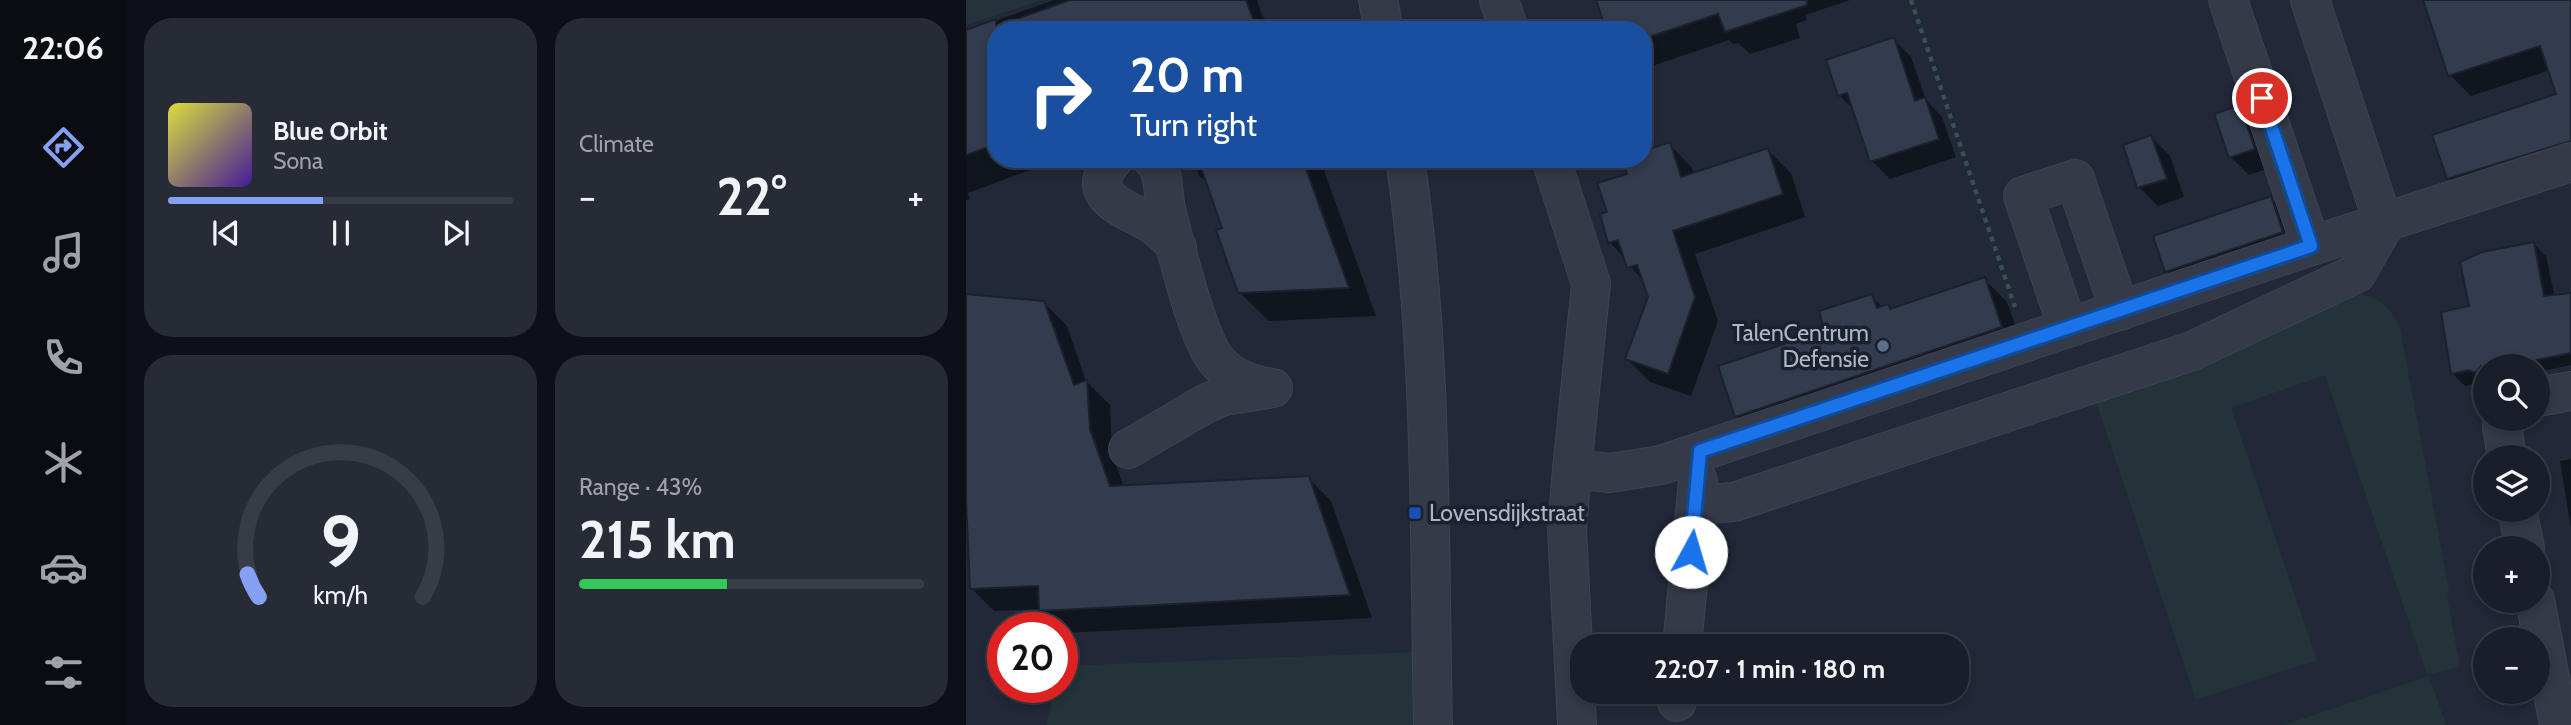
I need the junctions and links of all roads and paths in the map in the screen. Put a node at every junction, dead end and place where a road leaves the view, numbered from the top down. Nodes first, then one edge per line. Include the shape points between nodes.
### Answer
1 (1378, 0) edge
2 (1499, 0) edge
3 (1911, 0) edge
4 (2228, 0) edge
5 (2310, 0) edge
6 (1382, 21) edge
7 (1506, 21) edge
8 (2571, 162) edge
9 (1108, 168) edge
10 (1158, 168) edge
11 (1405, 168) edge
12 (1554, 168) edge
13 (2384, 225) junction
14 (2311, 246) junction
15 (1177, 247) junction
16 (2096, 319) junction
17 (2026, 341) junction
18 (2118, 375) junction
19 (2571, 391) edge
20 (1869, 394) junction
21 (2550, 395) edge
22 (1128, 449) dead end
23 (1887, 450) junction
24 (1700, 451) junction
25 (1572, 469) junction
26 (1696, 505) junction
27 (2537, 613) edge
28 (1683, 634) edge
29 (1433, 725) edge
30 (1577, 725) edge
31 (2559, 725) edge

1 - 6 street
2 - 7 street
3 - 17 path
4 - 14 street
5 - 13 street
8 - 13 street
9 - 15 street via 1103,185 1111,203 1155,226
10 - 15 street
11 - 29 street via 1410,379
12 - 25 street via 1591,284
13 - 14 street
13 - 18 street via 2357,273 2192,351
14 - 16 street
15 - 22 street via 1203,337 1216,360 1242,381 1273,388 1224,396
16 - 17 street
16 - 18 street
17 - 20 street
18 - 23 street
19 - 21 street
20 - 23 street
20 - 24 street
23 - 26 street via 1734,502
24 - 25 street via 1661,465 1610,473
24 - 26 street
25 - 30 street via 1567,529
26 - 28 street
27 - 31 street

